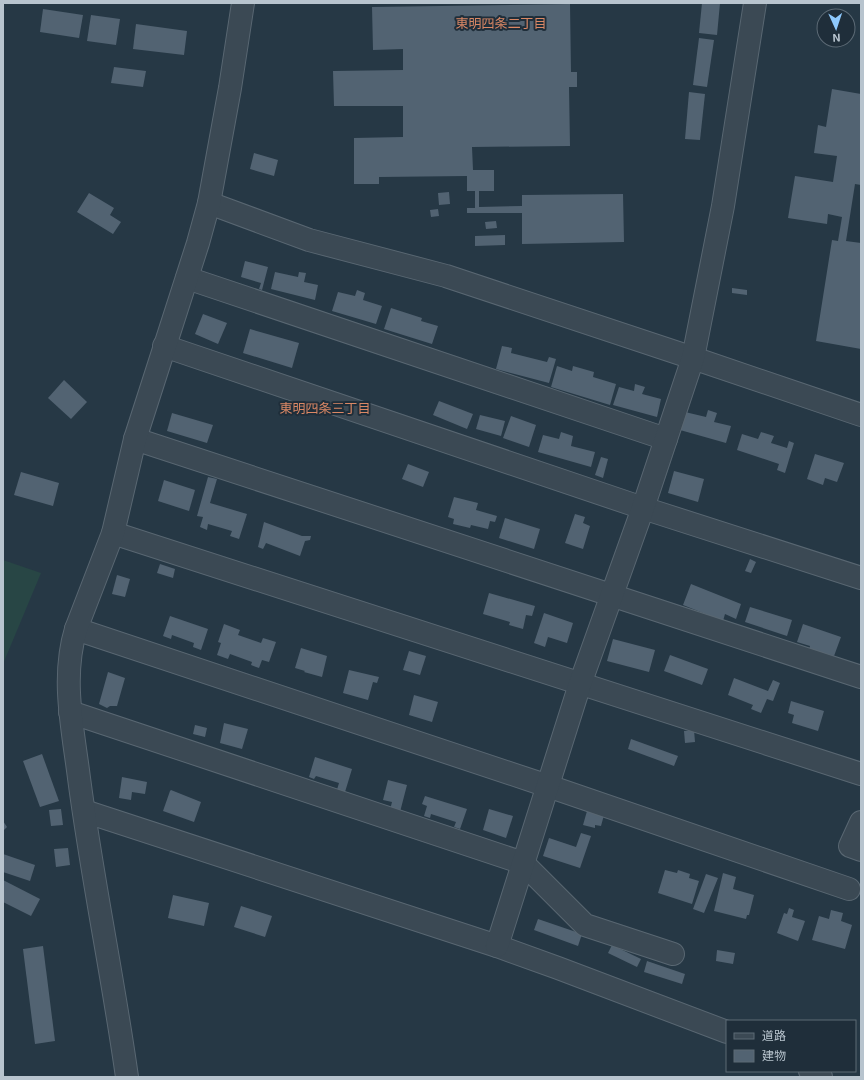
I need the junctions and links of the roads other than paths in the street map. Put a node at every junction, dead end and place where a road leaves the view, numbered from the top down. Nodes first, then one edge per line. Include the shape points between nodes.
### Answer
1 (243, 3) edge
2 (755, 3) edge
3 (209, 203) junction
4 (187, 278) junction
5 (164, 346) junction
6 (693, 358) junction
7 (861, 415) edge
8 (135, 439) junction
9 (666, 439) junction
10 (643, 508) junction
11 (113, 533) junction
12 (861, 578) edge
13 (612, 596) junction
14 (76, 629) junction
15 (861, 677) edge
16 (580, 684) junction
17 (70, 712) junction
18 (861, 774) edge
19 (548, 786) junction
20 (84, 811) junction
21 (861, 822) edge
22 (861, 850) edge
23 (523, 863) junction
24 (849, 889) dead end
25 (497, 946) junction
26 (673, 954) dead end
27 (726, 1032) edge
28 (812, 1072) edge
29 (127, 1077) edge
30 (821, 1077) edge

1 - 3 street
2 - 6 street via 723,206
3 - 4 street
3 - 6 street via 309,240 446,276
4 - 5 street
4 - 9 street
5 - 8 street
5 - 10 street
6 - 7 street
6 - 9 street
8 - 11 street
8 - 13 street
9 - 10 street
10 - 12 street
10 - 13 street
11 - 14 street
11 - 16 street
13 - 15 street
13 - 16 street
14 - 17 street via 68,669
14 - 19 street
16 - 18 street
16 - 19 street
17 - 20 street
17 - 23 street
19 - 23 street
19 - 24 street
20 - 25 street
20 - 29 street
21 - 22 street via 850,846
23 - 25 street
23 - 26 street via 585,925
25 - 27 street
28 - 30 street

